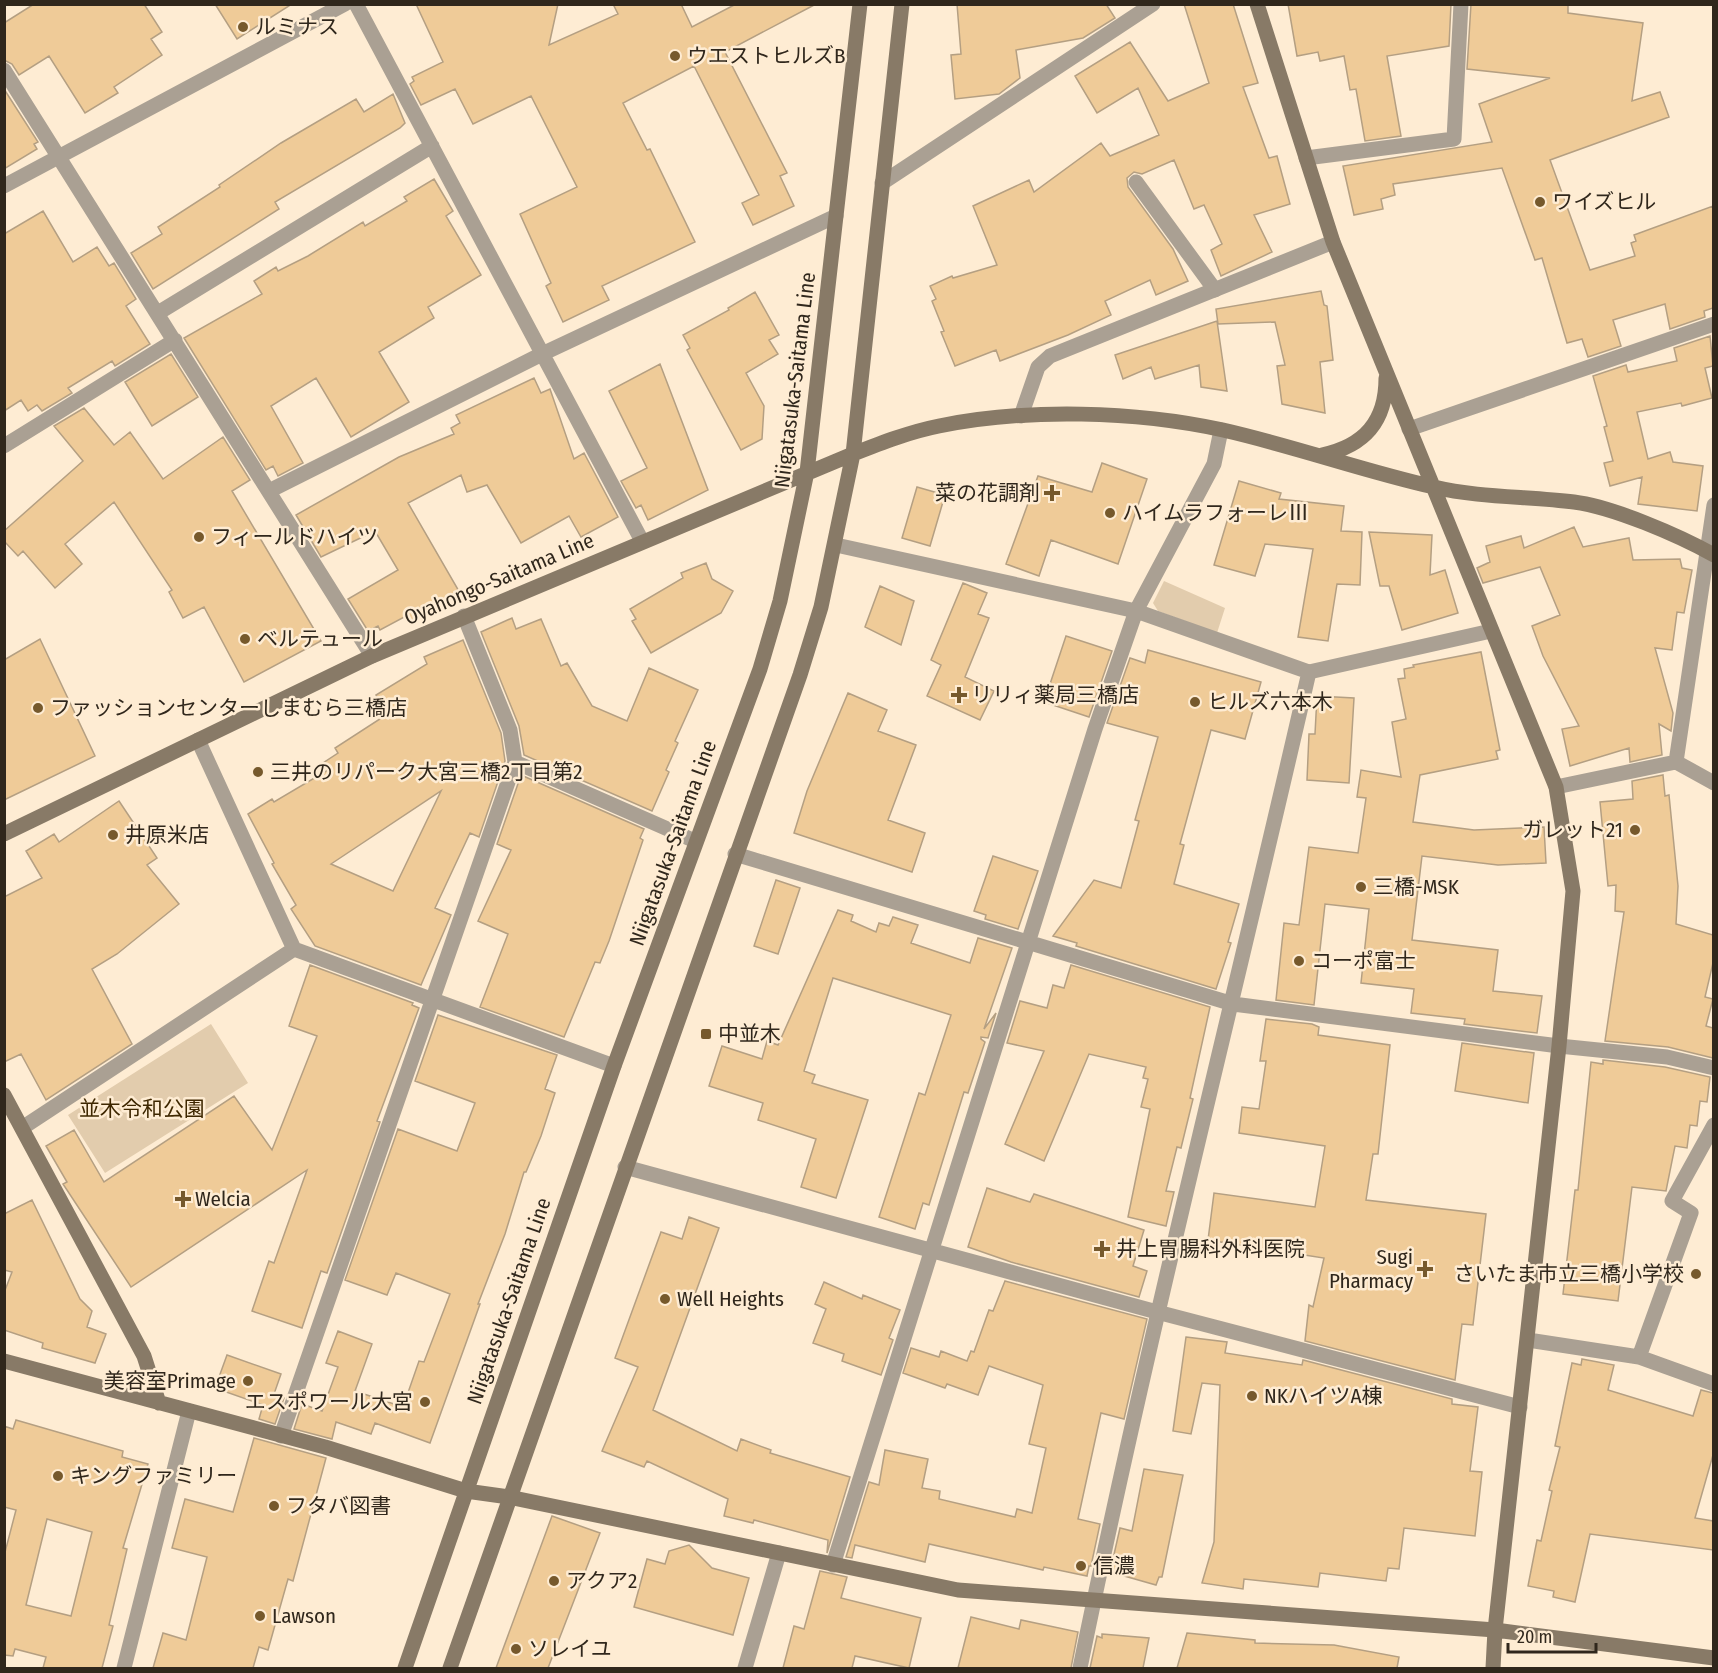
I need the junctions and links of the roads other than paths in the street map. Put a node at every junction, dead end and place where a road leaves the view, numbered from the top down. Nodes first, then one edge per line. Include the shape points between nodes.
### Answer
1 (345, 4) edge
2 (356, 4) edge
3 (860, 4) edge
4 (902, 4) edge
5 (1153, 4) edge
6 (1257, 4) edge
7 (1461, 4) edge
8 (4, 70) edge
9 (432, 146) junction
10 (60, 157) junction
11 (1306, 158) junction
12 (1136, 182) dead end
13 (882, 183) junction
14 (4, 186) edge
15 (836, 216) junction
16 (1333, 242) junction
17 (1215, 290) junction
18 (158, 313) junction
19 (1713, 324) edge
20 (175, 340) junction
21 (542, 354) junction
22 (1386, 373) junction
23 (1021, 416) junction
24 (1409, 429) junction
25 (1221, 430) junction
26 (4, 446) edge
27 (853, 453) junction
28 (1319, 456) junction
29 (807, 472) junction
30 (1435, 488) junction
31 (269, 491) junction
32 (1713, 505) edge
33 (642, 541) junction
34 (836, 545) junction
35 (1711, 553) edge
36 (1136, 611) junction
37 (464, 616) junction
38 (1491, 631) junction
39 (372, 656) junction
40 (1309, 672) junction
41 (198, 740) junction
42 (514, 762) junction
43 (1677, 762) junction
44 (1713, 783) edge
45 (1556, 787) junction
46 (4, 834) edge
47 (695, 841) junction
48 (735, 854) junction
49 (1028, 941) junction
50 (294, 949) junction
51 (432, 1000) junction
52 (1233, 1004) junction
53 (1560, 1046) junction
54 (614, 1066) junction
55 (1713, 1068) edge
56 (4, 1095) edge
57 (1713, 1125) edge
58 (22, 1128) junction
59 (625, 1167) junction
60 (931, 1248) junction
61 (1157, 1312) junction
62 (1528, 1340) junction
63 (1639, 1357) junction
64 (4, 1361) edge
65 (1713, 1384) edge
66 (159, 1403) junction
67 (1520, 1407) junction
68 (189, 1411) junction
69 (281, 1436) junction
70 (466, 1491) junction
71 (509, 1497) junction
72 (779, 1553) junction
73 (833, 1565) junction
74 (1094, 1600) junction
75 (1495, 1630) junction
76 (1713, 1658) edge
77 (124, 1668) edge
78 (405, 1668) edge
79 (450, 1668) edge
80 (745, 1668) edge
81 (1080, 1668) edge
82 (1493, 1668) edge

1 - 10 street
2 - 9 street
3 - 15 street, Niigatasuka-Saitama Line
4 - 13 street
5 - 13 street
6 - 11 street
7 - 11 street via 1454,139
8 - 10 street
9 - 18 street
9 - 21 street
10 - 14 street
10 - 18 street
11 - 16 street
12 - 17 street
13 - 27 street
15 - 21 street
15 - 29 street, Niigatasuka-Saitama Line
16 - 17 street
16 - 22 street
17 - 23 street via 1050,356 1038,367
18 - 20 street
19 - 24 street
20 - 26 street
20 - 31 street
21 - 31 street
21 - 33 street
22 - 24 street
22 - 28 street via 1384,402 1369,432 1356,444
23 - 25 street, Oyahongo-Saitama Line via 1161,420
23 - 27 street, Oyahongo-Saitama Line via 939,426
24 - 30 street
25 - 28 street, Oyahongo-Saitama Line
25 - 36 street via 1209,474
27 - 29 street, Oyahongo-Saitama Line
27 - 34 street
28 - 30 street, Oyahongo-Saitama Line
29 - 33 street, Oyahongo-Saitama Line
29 - 47 street, Niigatasuka-Saitama Line via 780,601 760,669
30 - 35 street, Oyahongo-Saitama Line via 1606,508
30 - 38 street
31 - 39 street
32 - 35 street
33 - 37 street, Oyahongo-Saitama Line
34 - 36 street
34 - 48 street via 800,675
35 - 43 street
36 - 40 street
36 - 49 street
37 - 39 street, Oyahongo-Saitama Line
37 - 42 street via 510,730
38 - 40 street
38 - 45 street
39 - 41 street, Oyahongo-Saitama Line
40 - 52 street
41 - 46 street, Oyahongo-Saitama Line
41 - 50 street
42 - 47 street
42 - 51 street
43 - 44 street
43 - 45 street
45 - 53 street via 1573,891
47 - 54 street, Niigatasuka-Saitama Line
48 - 49 street
48 - 59 street
49 - 52 street
49 - 60 street
50 - 51 street
50 - 58 street
51 - 54 street
51 - 69 street
52 - 53 street
52 - 61 street
53 - 55 street via 1667,1057
53 - 62 street
54 - 70 street, Niigatasuka-Saitama Line
56 - 58 street
57 - 63 street via 1672,1201 1691,1213
58 - 66 street via 144,1356
59 - 60 street
59 - 71 street
60 - 61 street
60 - 73 street
61 - 67 street
61 - 74 street
62 - 63 street
62 - 67 street
63 - 65 street
64 - 66 street
66 - 68 street
67 - 75 street
68 - 69 street
68 - 77 street
69 - 70 street
70 - 71 street
70 - 78 street, Niigatasuka-Saitama Line
71 - 72 street
71 - 79 street
72 - 73 street
72 - 80 street
73 - 74 street via 958,1590
74 - 75 street
74 - 81 street
75 - 76 street
75 - 82 street

